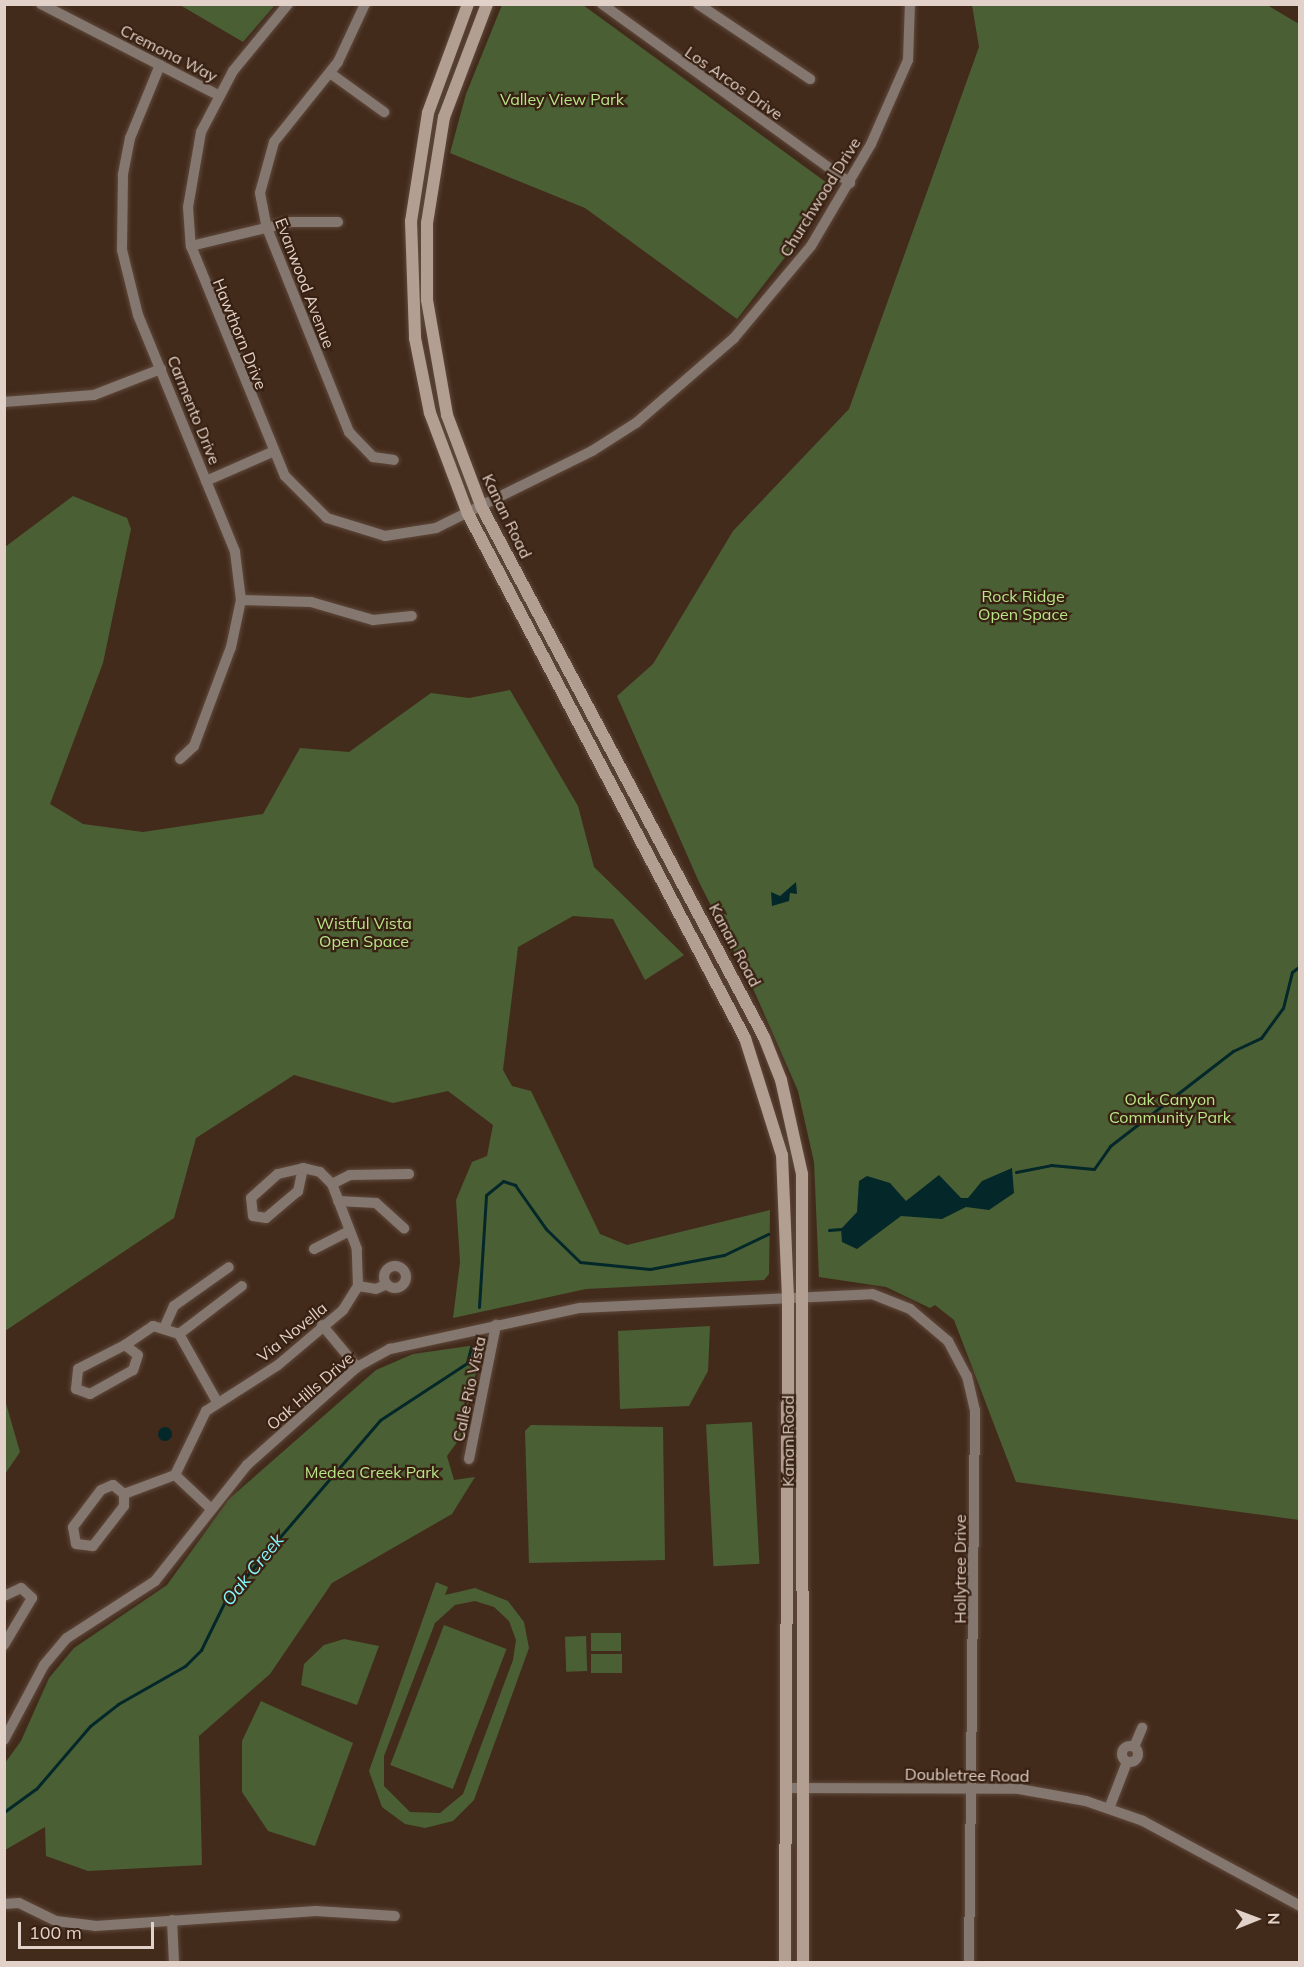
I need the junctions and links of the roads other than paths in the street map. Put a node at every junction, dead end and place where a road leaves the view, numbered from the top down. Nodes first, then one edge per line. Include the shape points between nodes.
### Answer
1 (41, 4) edge
2 (288, 4) edge
3 (365, 4) edge
4 (468, 4) edge
5 (487, 4) edge
6 (602, 4) edge
7 (698, 4) edge
8 (910, 4) edge
9 (159, 65) junction
10 (330, 73) junction
11 (810, 79) dead end
12 (218, 96) junction
13 (384, 112) dead end
14 (850, 183) junction
15 (338, 222) dead end
16 (267, 228) junction
17 (191, 246) junction
18 (160, 369) junction
19 (4, 402) edge
20 (272, 452) junction
21 (394, 460) dead end
22 (206, 481) junction
23 (482, 508) junction
24 (468, 513) junction
25 (241, 600) junction
26 (412, 616) dead end
27 (180, 759) dead end
28 (303, 1168) junction
29 (409, 1174) dead end
30 (332, 1184) junction
31 (338, 1201) junction
32 (404, 1228) dead end
33 (348, 1232) junction
34 (314, 1249) dead end
35 (229, 1267) dead end
36 (387, 1284) dead end
37 (242, 1286) dead end
38 (358, 1286) junction
39 (804, 1296) junction
40 (788, 1297) junction
41 (322, 1325) junction
42 (165, 1326) junction
43 (496, 1326) junction
44 (179, 1334) junction
45 (125, 1345) junction
46 (357, 1367) junction
47 (216, 1400) junction
48 (469, 1459) dead end
49 (176, 1475) junction
50 (124, 1494) junction
51 (209, 1507) junction
52 (4, 1596) edge
53 (4, 1645) edge
54 (1142, 1728) dead end
55 (4, 1740) edge
56 (788, 1788) junction
57 (806, 1788) junction
58 (973, 1789) junction
59 (1110, 1806) junction
60 (4, 1904) edge
61 (1299, 1906) edge
62 (395, 1916) dead end
63 (172, 1920) junction
64 (174, 1962) edge
65 (785, 1962) edge
66 (803, 1962) edge
67 (969, 1962) edge

1 - 9 street, Cremona Way
2 - 12 street, Hawthorn Drive
3 - 10 street, Evanwood Avenue
4 - 24 main road, Kanan Road via 428,113 415,182 410,261 426,396
5 - 23 main road, Kanan Road via 444,117 431,186 426,263 441,386
6 - 14 street, Los Arcos Drive
7 - 11 street
8 - 14 street, Churchwood Drive via 909,60
9 - 12 street, Cremona Way
9 - 18 street, Carmento Drive via 130,138 120,214 129,286
10 - 13 street
10 - 16 street, Evanwood Avenue via 267,155 260,194
12 - 17 street, Hawthorn Drive via 192,169
14 - 23 street, Churchwood Drive via 775,293 688,382 592,451
15 - 16 street
16 - 17 street
16 - 21 street, Evanwood Avenue via 349,432 373,457
17 - 20 street, Hawthorn Drive
18 - 19 street via 94,395
18 - 22 street, Carmento Drive
20 - 22 street
20 - 24 street, Hawthorn Drive via 304,500 356,531 415,534
22 - 25 street, Carmento Drive via 235,552
23 - 24 street, Hawthorn Drive
23 - 39 main road, Kanan Road via 772,1057 802,1174
24 - 40 main road, Kanan Road via 719,983 757,1065 782,1155
25 - 26 street via 311,602 374,620
25 - 27 street, Carmento Drive via 231,647 198,736
28 - 28 street via 278,1174 250,1198 253,1216 267,1218 298,1191
28 - 30 street via 320,1172
29 - 30 street via 350,1175
30 - 31 street
31 - 32 street via 376,1203
31 - 33 street
33 - 34 street
33 - 38 street via 360,1263
35 - 42 street via 174,1306
36 - 38 street via 376,1289
37 - 44 street
38 - 41 street, Via Novella via 343,1310
39 - 40 street, Oak Hills Drive
39 - 57 main road, Kanan Road
39 - 58 street, Hollytree Drive via 872,1294 910,1309 948,1341 967,1376 976,1428
40 - 43 street, Oak Hills Drive via 587,1307
40 - 56 main road, Kanan Road
41 - 46 street
41 - 47 street, Via Novella via 278,1365
42 - 44 street
42 - 45 street via 153,1326
43 - 46 street, Oak Hills Drive via 411,1342
43 - 48 street, Calle Rio Vista
44 - 47 street
45 - 45 street via 78,1369 76,1389 90,1394 133,1370 138,1355
46 - 51 street, Oak Hills Drive via 247,1465
47 - 49 street, Via Novella via 199,1422
49 - 50 street
49 - 51 street
50 - 50 street via 113,1485 101,1490 73,1527 76,1544 88,1547 96,1542 124,1506
51 - 55 street, Oak Hills Drive via 155,1581 80,1628 54,1651
52 - 53 street via 21,1588 32,1598
54 - 59 street via 1134,1747 1122,1750 1127,1762
56 - 57 street, Doubletree Road
56 - 65 main road, Kanan Road
57 - 58 street, Doubletree Road
57 - 66 main road, Kanan Road
58 - 59 street, Doubletree Road via 1048,1793
58 - 67 street, Hollytree Drive
59 - 61 street, Doubletree Road via 1282,1892
60 - 63 street via 19,1903 80,1926
62 - 63 street via 316,1911
63 - 64 street

